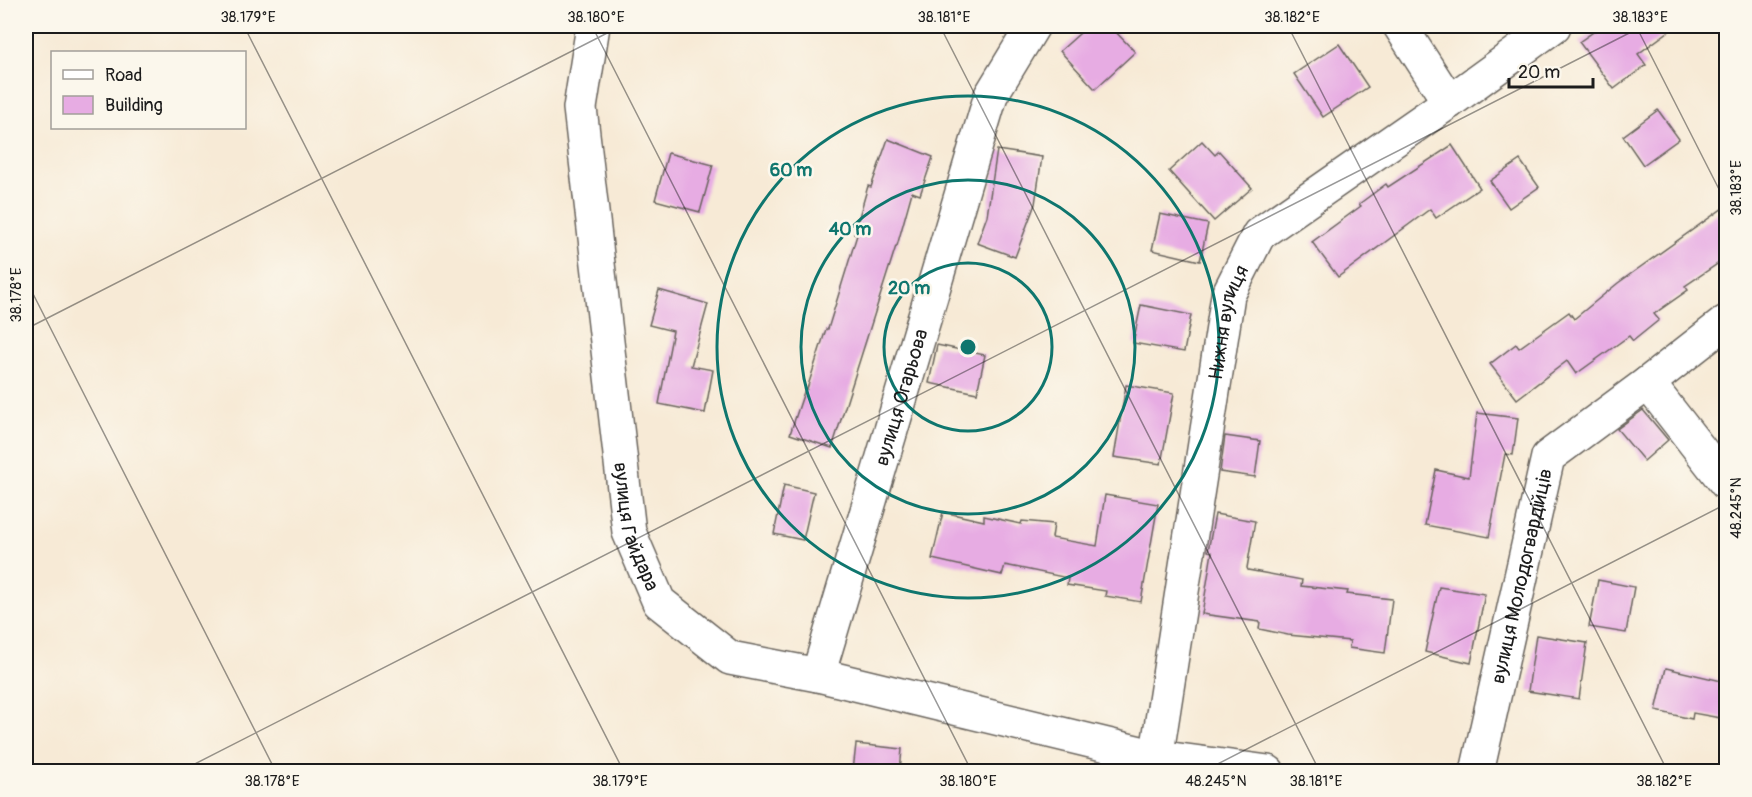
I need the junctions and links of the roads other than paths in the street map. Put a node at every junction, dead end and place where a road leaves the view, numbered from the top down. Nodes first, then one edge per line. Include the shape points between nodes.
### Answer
1 (593, 26) edge
2 (1033, 26) edge
3 (1400, 26) edge
4 (1554, 26) edge
5 (1449, 102) junction
6 (1726, 322) edge
7 (1648, 383) junction
8 (1726, 483) edge
9 (818, 675) junction
10 (1156, 764) edge
11 (1268, 771) edge
12 (1477, 771) edge

1 - 9 street, вулиця Гайдара via 580,108 629,532 659,602 730,658
2 - 9 street, вулиця Огарьова via 991,95
3 - 5 street
4 - 5 street, Нижня вулиця
5 - 10 street, Нижня вулиця via 1259,234 1228,295
6 - 7 street, вулиця Молодогвардійців
7 - 8 street
7 - 12 street, вулиця Молодогвардійців via 1548,457
9 - 10 street, вулиця Гайдара
10 - 11 street, вулиця Гайдара

